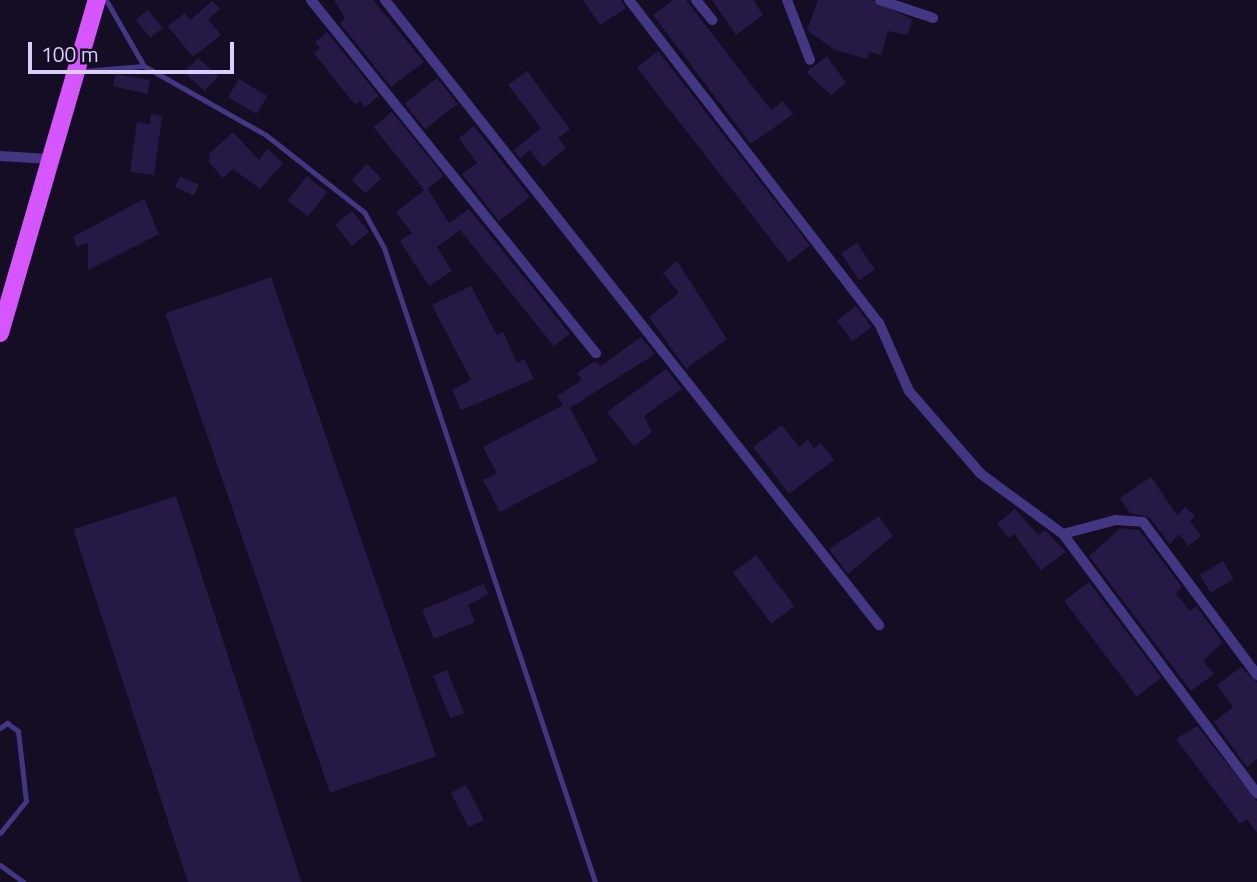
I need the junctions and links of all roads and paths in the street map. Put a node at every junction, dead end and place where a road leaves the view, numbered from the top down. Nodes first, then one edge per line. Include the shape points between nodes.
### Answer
1 (97, 0) edge
2 (106, 0) edge
3 (311, 0) edge
4 (385, 0) edge
5 (629, 0) edge
6 (696, 0) edge
7 (787, 0) edge
8 (880, 0) edge
9 (933, 18) dead end
10 (712, 20) dead end
11 (810, 60) dead end
12 (144, 66) junction
13 (76, 72) junction
14 (0, 156) edge
15 (50, 159) junction
16 (0, 332) edge
17 (596, 354) dead end
18 (1063, 534) junction
19 (879, 625) dead end
20 (1257, 675) edge
21 (0, 728) edge
22 (1257, 793) edge
23 (0, 832) edge
24 (2, 867) edge
25 (0, 875) edge
26 (23, 882) edge
27 (595, 882) edge

1 - 13 main road
2 - 12 lane
3 - 17 street
4 - 19 street
5 - 18 street via 879,323 909,391 981,474
6 - 10 street
7 - 11 street
8 - 9 street
12 - 13 lane via 108,65
12 - 27 lane via 266,135 364,212 384,248
13 - 15 main road
14 - 15 street
15 - 16 main road
18 - 20 street via 1116,520 1143,522
18 - 22 street
21 - 23 lane via 7,723 18,731 26,801
24 - 25 lane
24 - 26 lane

